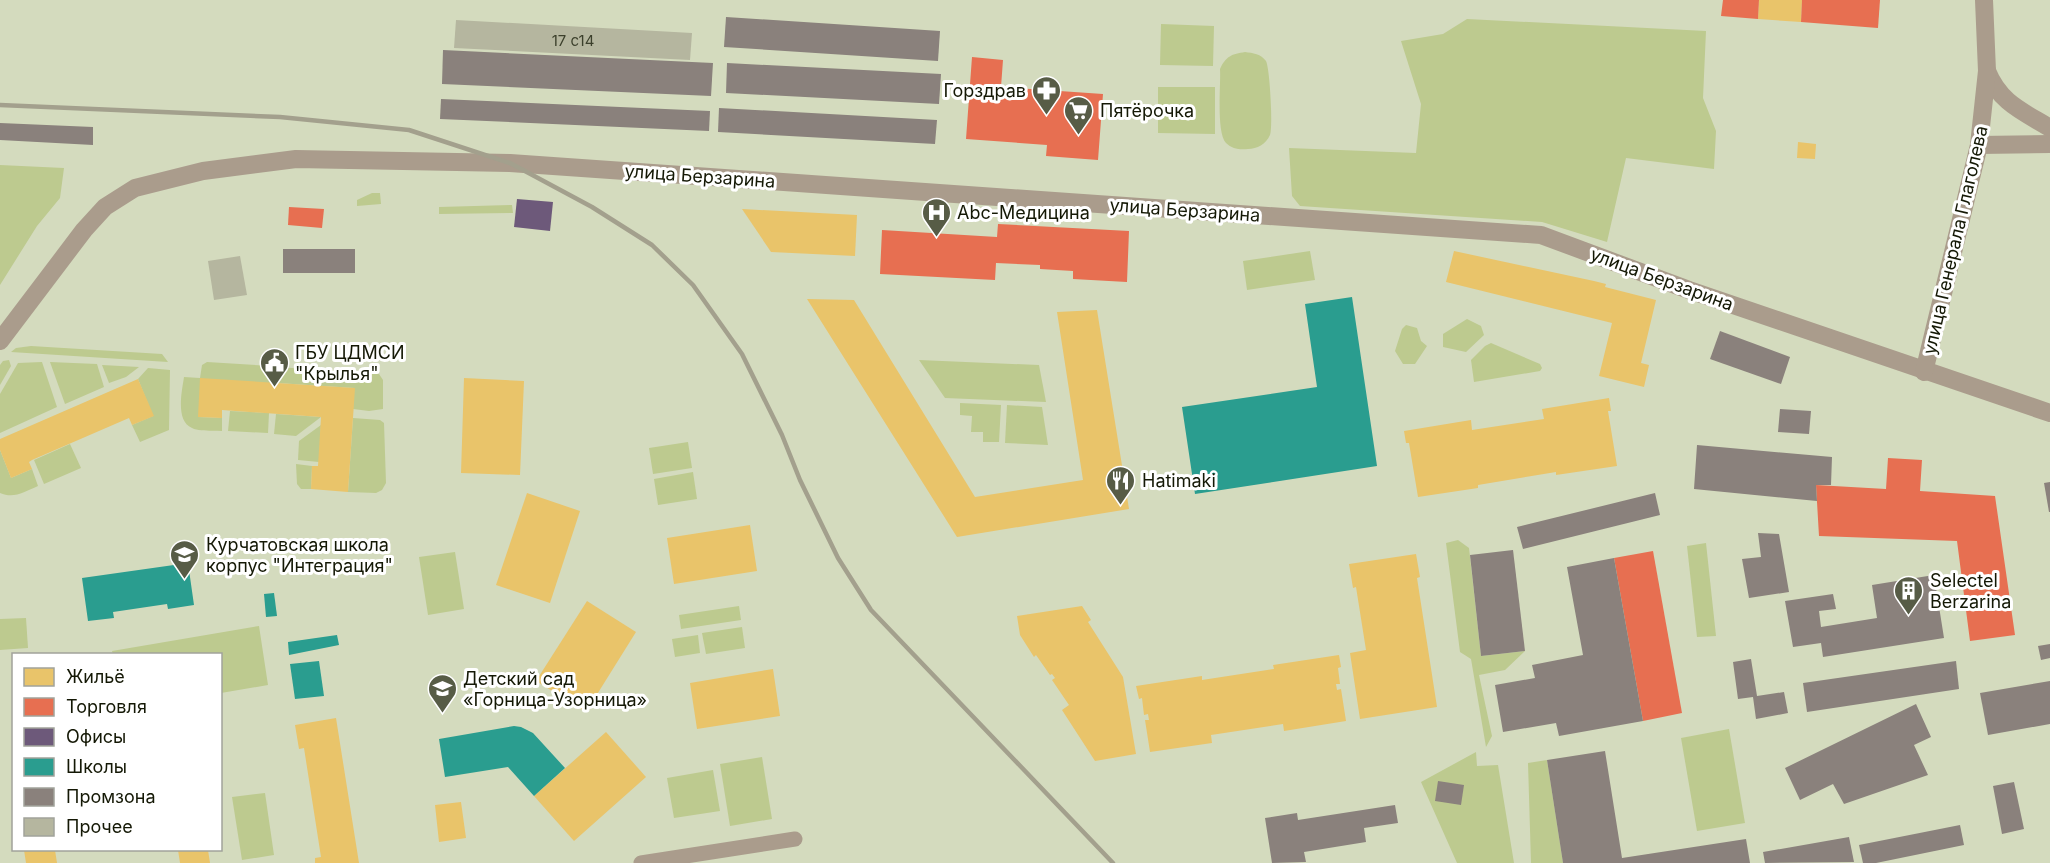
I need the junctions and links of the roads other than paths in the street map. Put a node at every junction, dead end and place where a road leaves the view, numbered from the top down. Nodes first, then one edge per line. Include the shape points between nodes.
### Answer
1 (1983, 0) edge
2 (1987, 71) junction
3 (2050, 128) edge
4 (2050, 144) edge
5 (1979, 145) junction
6 (2, 336) edge
7 (1924, 372) junction
8 (2050, 413) edge
9 (795, 839) dead end
10 (641, 863) edge

1 - 2 street, улица Генерала Глаголева
2 - 3 street via 2001,95 2022,113
2 - 5 street, улица Генерала Глаголева
4 - 5 street
5 - 7 street, улица Генерала Глаголева
6 - 7 street, улица Берзарина via 84,230 105,207 135,188 203,171 264,162 370,159 510,163 1541,235
7 - 8 street, улица Берзарина
9 - 10 street

